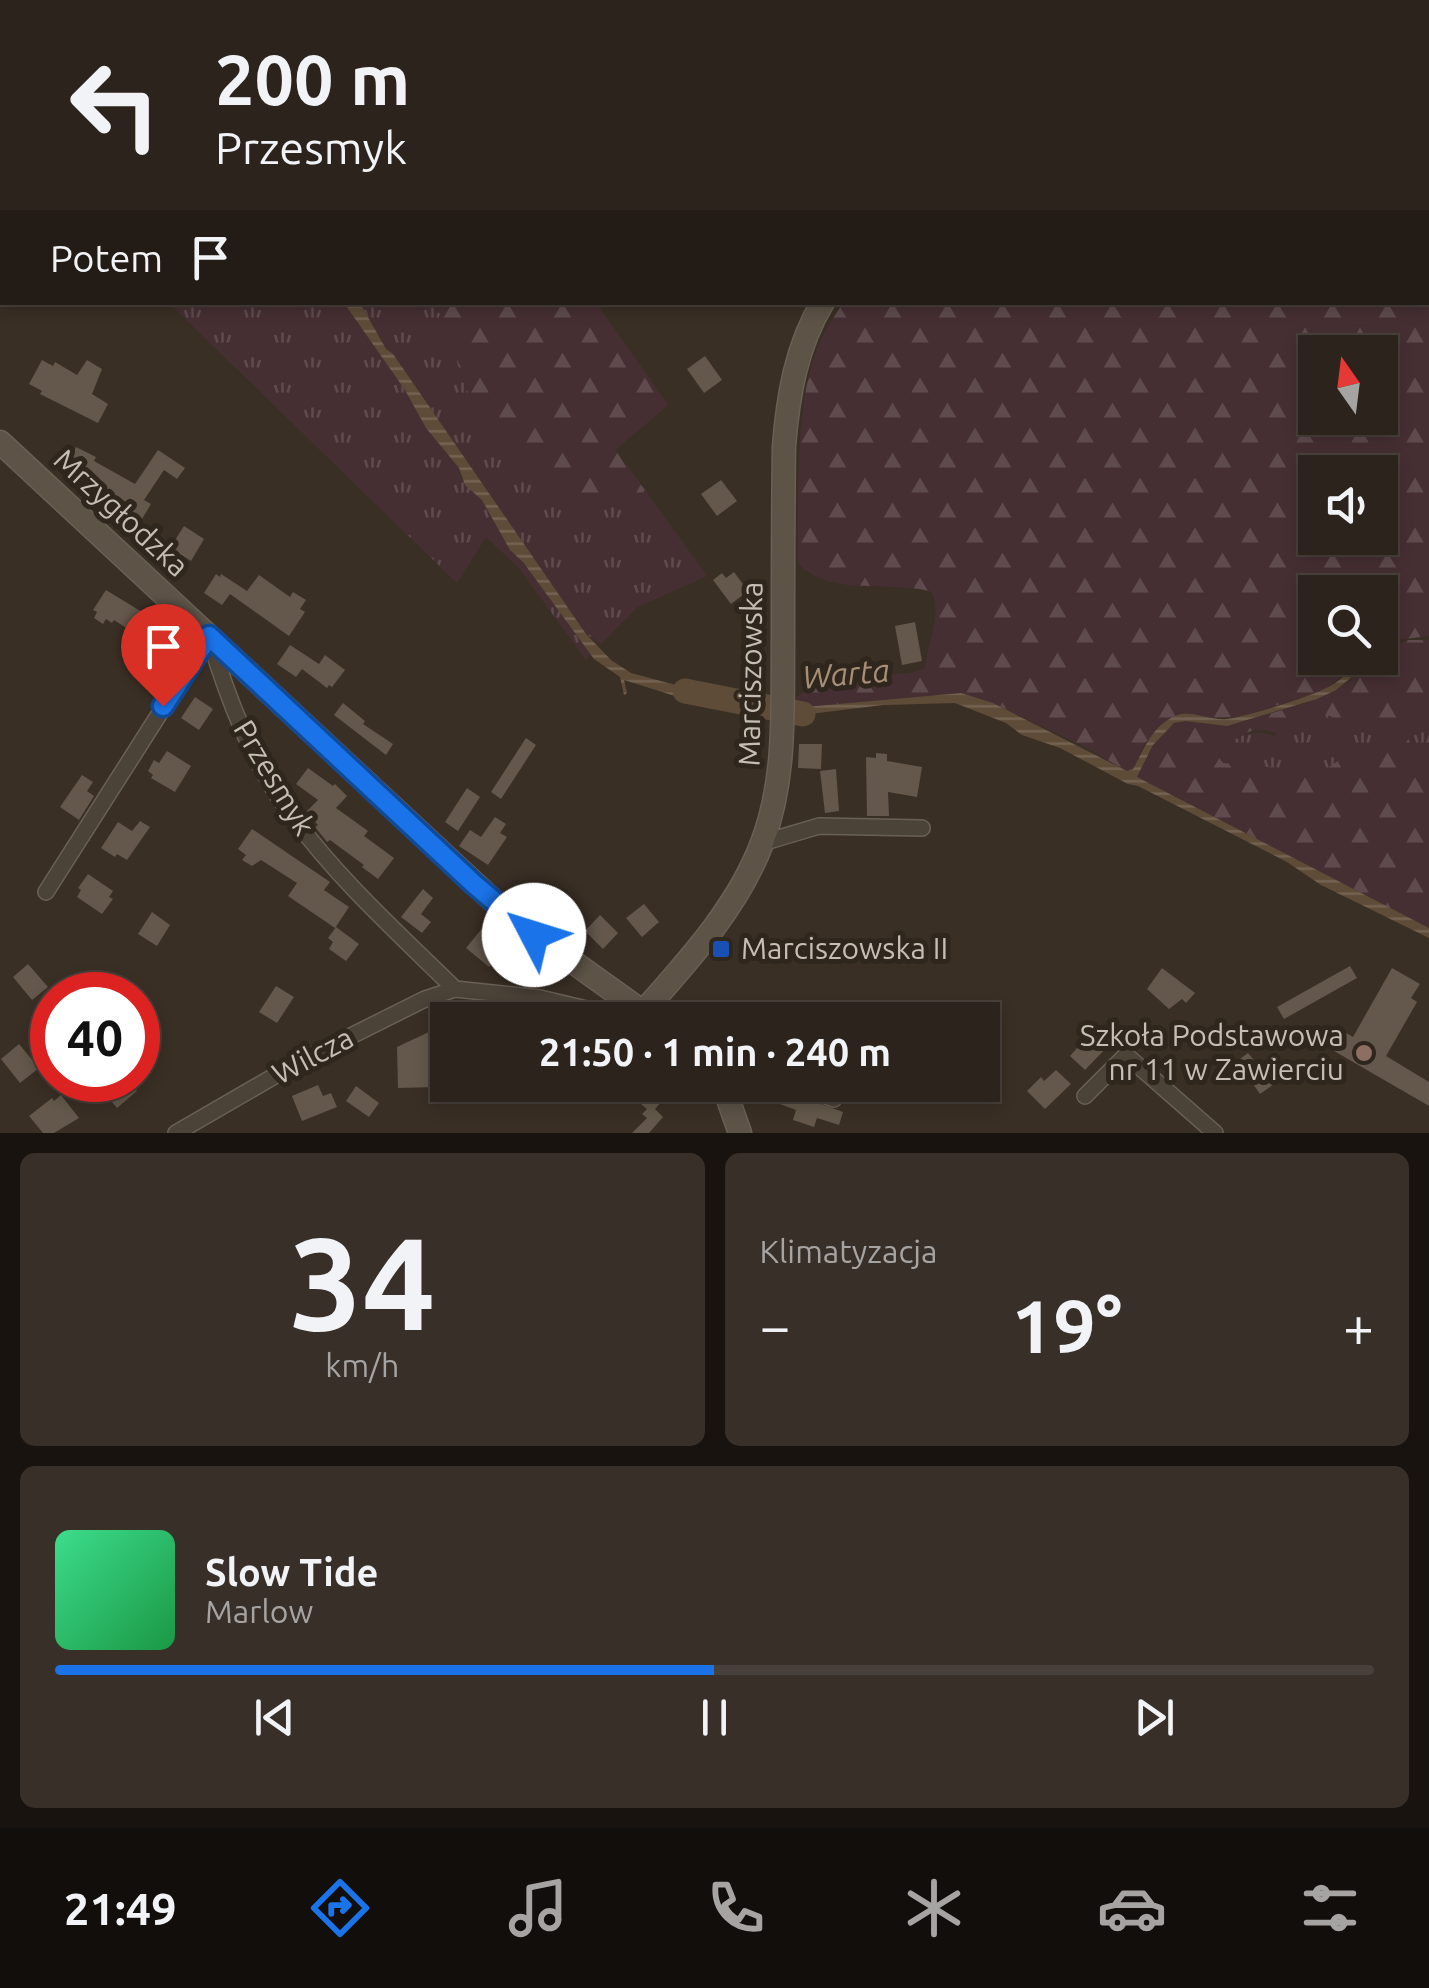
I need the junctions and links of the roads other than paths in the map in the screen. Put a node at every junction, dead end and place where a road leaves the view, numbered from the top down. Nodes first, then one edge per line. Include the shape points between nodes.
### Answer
1 (822, 305) edge
2 (0, 442) edge
3 (209, 636) junction
4 (922, 828) dead end
5 (762, 843) junction
6 (46, 892) dead end
7 (455, 989) junction
8 (557, 1002) edge
9 (628, 1002) edge
10 (658, 1002) edge
11 (1085, 1096) dead end
12 (731, 1102) edge
13 (176, 1133) edge
14 (740, 1133) edge
15 (1215, 1133) edge

1 - 5 street, Marciszowska via 788,402 783,726 778,790
2 - 3 street, Mrzygłodzka
3 - 6 street
3 - 7 street, Przesmyk via 233,710 289,812
3 - 9 street, Mrzygłodzka via 513,920
4 - 5 street via 819,826
5 - 10 street, Marciszowska via 740,890
7 - 8 street
7 - 13 street, Wilcza via 296,1064
11 - 15 street via 1126,1055
12 - 14 street

